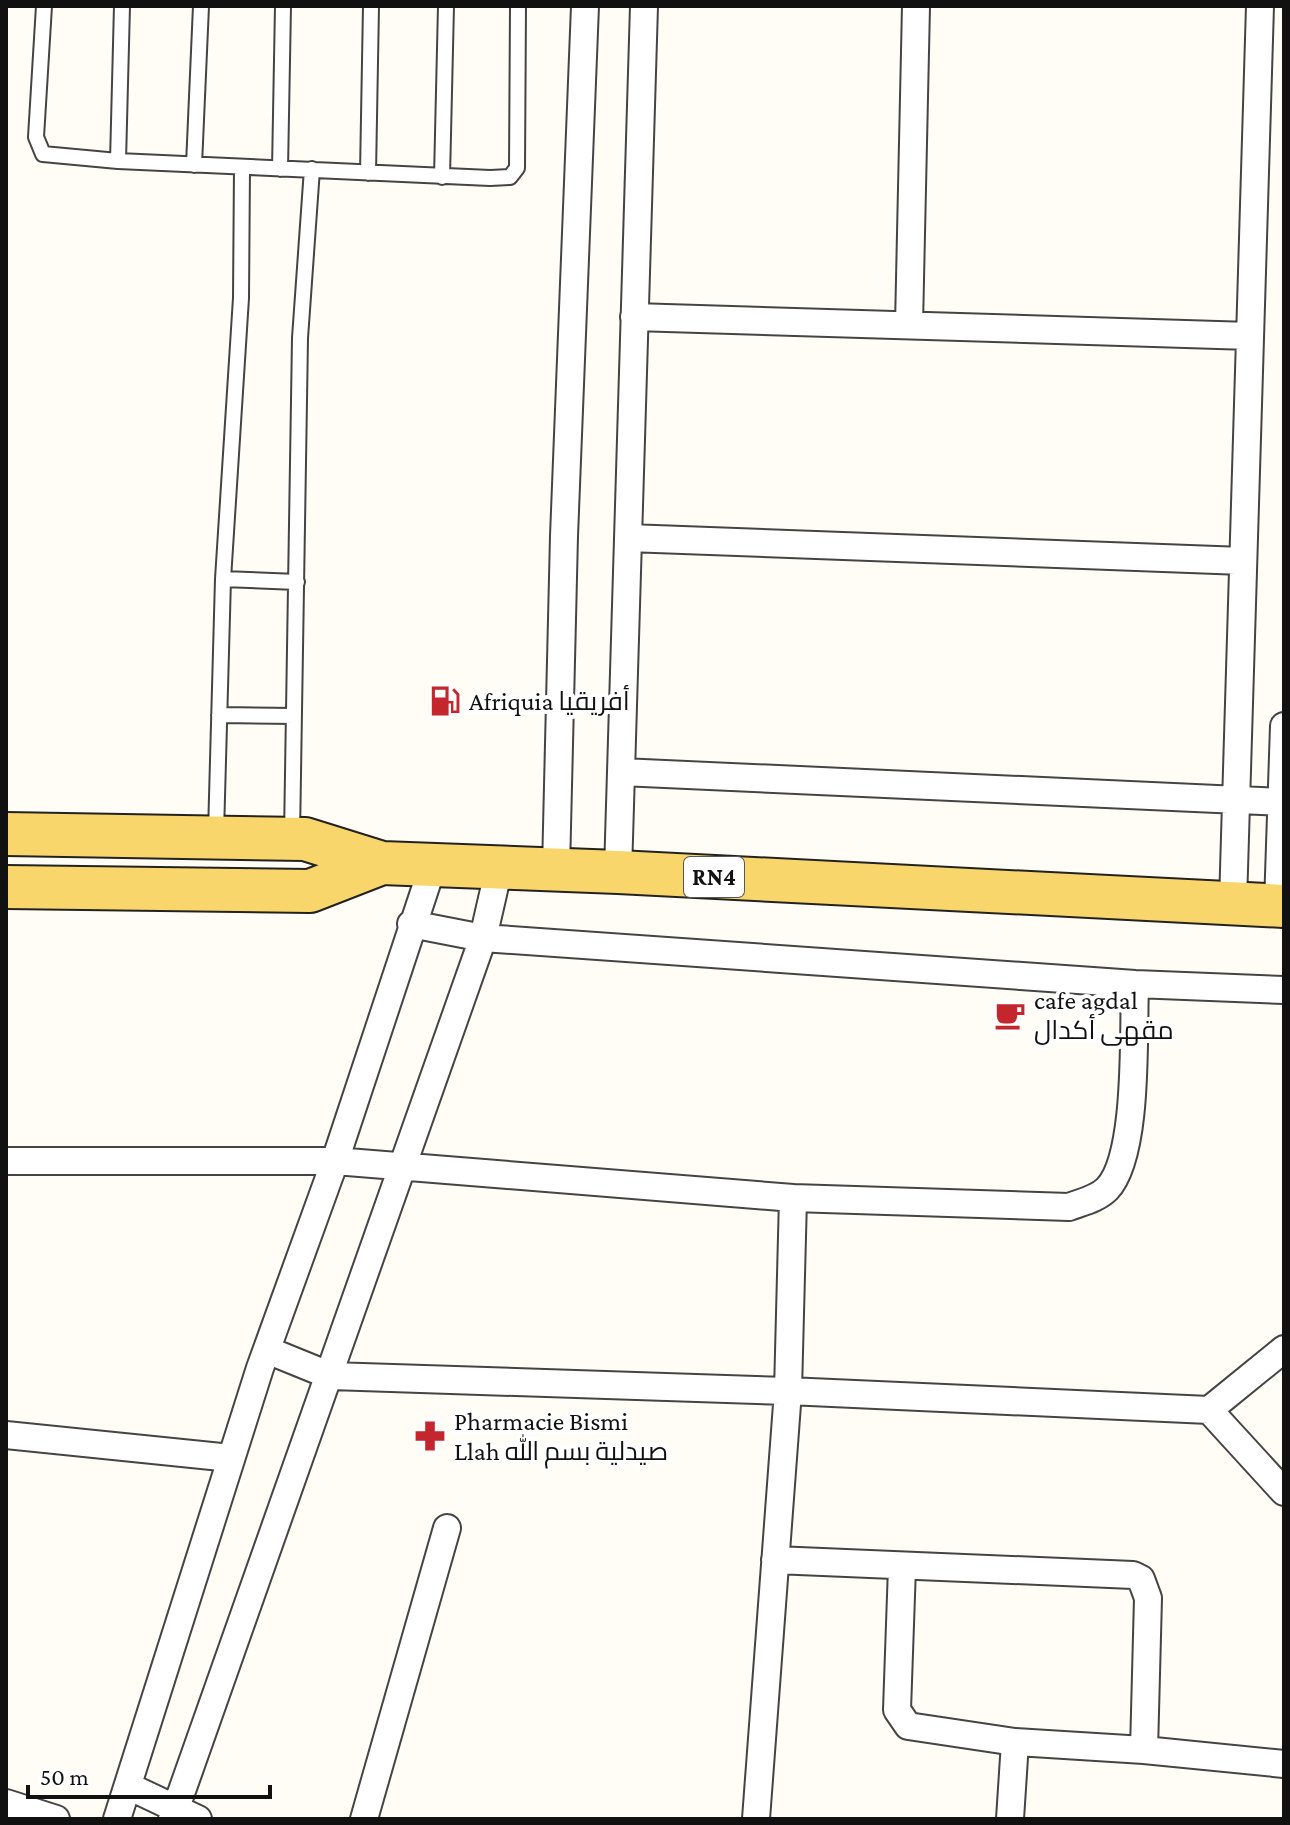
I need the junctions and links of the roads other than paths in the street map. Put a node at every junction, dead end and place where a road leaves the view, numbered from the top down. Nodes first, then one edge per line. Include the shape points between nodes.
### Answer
1 (44, 6) edge
2 (122, 6) edge
3 (201, 6) edge
4 (283, 6) edge
5 (371, 6) edge
6 (446, 6) edge
7 (518, 6) edge
8 (585, 6) edge
9 (644, 6) edge
10 (916, 6) edge
11 (1260, 6) edge
12 (118, 161) junction
13 (194, 165) junction
14 (242, 168) junction
15 (280, 169) junction
16 (312, 169) junction
17 (368, 173) junction
18 (442, 177) junction
19 (634, 317) junction
20 (909, 325) junction
21 (1250, 336) junction
22 (628, 538) junction
23 (1243, 561) junction
24 (223, 579) junction
25 (297, 582) junction
26 (219, 715) junction
27 (294, 716) junction
28 (1284, 726) edge
29 (621, 772) junction
30 (1235, 800) junction
31 (1283, 802) edge
32 (6, 834) edge
33 (215, 838) junction
34 (292, 839) junction
35 (382, 863) junction
36 (433, 865) junction
37 (499, 868) junction
38 (556, 869) junction
39 (618, 872) junction
40 (6, 887) edge
41 (1233, 903) junction
42 (1281, 906) edge
43 (411, 924) junction
44 (483, 938) junction
45 (1135, 984) junction
46 (1284, 990) edge
47 (335, 1161) junction
48 (404, 1166) junction
49 (7, 1167) edge
50 (793, 1198) junction
51 (1284, 1349) edge
52 (267, 1350) junction
53 (331, 1376) junction
54 (788, 1391) junction
55 (1209, 1410) junction
56 (6, 1435) edge
57 (231, 1458) junction
58 (1284, 1492) edge
59 (447, 1528) dead end
60 (775, 1560) junction
61 (902, 1567) junction
62 (1015, 1742) junction
63 (1144, 1750) junction
64 (1284, 1764) edge
65 (128, 1786) junction
66 (6, 1803) edge
67 (182, 1816) edge
68 (56, 1819) edge
69 (117, 1819) edge
70 (364, 1819) edge
71 (756, 1819) edge
72 (1010, 1819) edge

1 - 12 lane via 36,137 43,154
2 - 12 lane
3 - 13 lane
4 - 15 lane
5 - 17 lane
6 - 18 lane
7 - 18 lane via 517,168 510,177
8 - 38 street
9 - 19 street
10 - 20 street
11 - 21 street
12 - 13 lane
13 - 14 lane
14 - 15 lane
14 - 24 lane via 241,298
15 - 16 lane
16 - 17 lane
16 - 25 lane via 300,338
17 - 18 lane
19 - 20 street
19 - 22 street
20 - 21 street
21 - 23 street
22 - 23 street
22 - 29 street
23 - 30 street
24 - 25 lane
24 - 26 lane
25 - 27 lane
26 - 27 lane
26 - 33 lane
27 - 34 lane
28 - 31 street
29 - 30 street
29 - 39 street
30 - 31 street
30 - 41 street
31 - 42 street
32 - 33 main road, RN4
33 - 34 main road, RN4
34 - 35 main road, RN4
35 - 36 main road, RN4
35 - 40 main road, RN4 via 310,891
36 - 37 main road, RN4
36 - 43 street
37 - 38 main road, RN4
37 - 44 street
38 - 39 main road, RN4
39 - 41 main road, RN4
41 - 42 main road, RN4
43 - 44 street
43 - 47 street
44 - 45 street
44 - 48 street
45 - 46 street
45 - 50 street via 1128,1144 1106,1191 1069,1207
47 - 48 street
47 - 49 street
47 - 52 street
48 - 50 street
48 - 53 street
50 - 54 street
51 - 55 street
52 - 53 street
52 - 57 street
53 - 54 street
53 - 67 street
54 - 55 street
54 - 60 street
55 - 58 street
56 - 57 street
57 - 65 street
59 - 70 street
60 - 61 street
60 - 71 street
61 - 62 street via 900,1716 908,1726
61 - 63 street via 1141,1579 1148,1598
62 - 63 street
62 - 72 street
63 - 64 street
65 - 67 street
65 - 69 street
66 - 68 street

